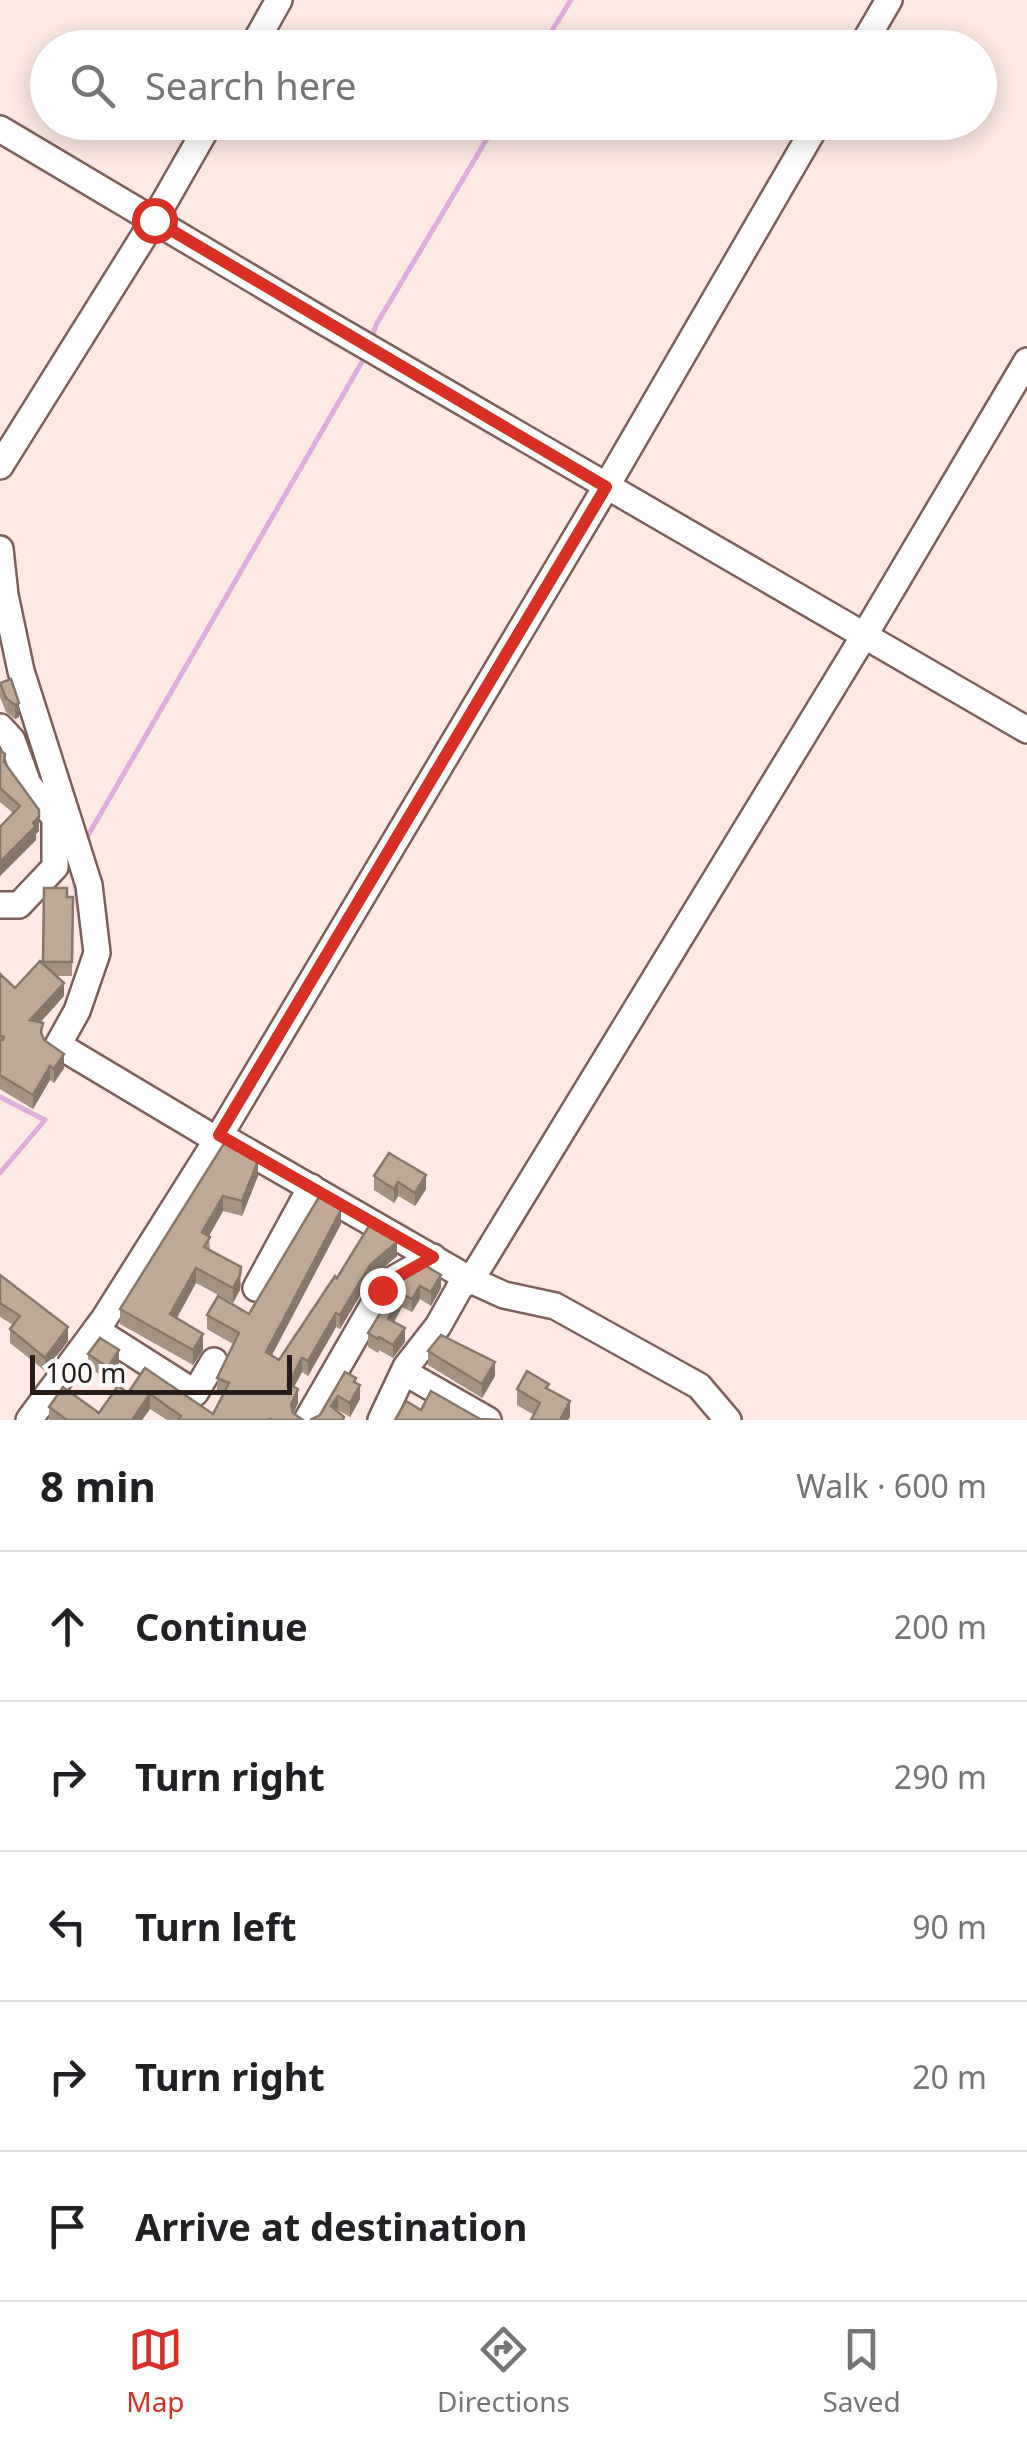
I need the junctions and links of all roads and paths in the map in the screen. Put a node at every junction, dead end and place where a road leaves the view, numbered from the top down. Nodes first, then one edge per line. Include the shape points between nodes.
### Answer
1 (280, 0) edge
2 (889, 0) edge
3 (262, 30) edge
4 (872, 30) edge
5 (0, 129) edge
6 (200, 140) edge
7 (808, 140) edge
8 (154, 220) junction
9 (1027, 361) edge
10 (0, 466) edge
11 (606, 487) junction
12 (0, 549) edge
13 (2, 592) edge
14 (864, 636) junction
15 (0, 727) edge
16 (1027, 730) edge
17 (0, 906) edge
18 (218, 1138) junction
19 (311, 1187) junction
20 (433, 1257) junction
21 (471, 1280) junction
22 (256, 1288) dead end
23 (96, 1330) junction
24 (214, 1361) dead end
25 (404, 1372) junction
26 (723, 1418) edge
27 (28, 1420) edge
28 (307, 1420) edge
29 (381, 1420) edge
30 (488, 1420) edge

1 - 3 street
2 - 4 street
5 - 8 street
6 - 8 street
7 - 11 street
8 - 10 street
8 - 11 street
9 - 14 street
11 - 14 street
11 - 18 street
12 - 13 street
13 - 18 street via 89,885 96,953 58,1045
14 - 16 street
14 - 21 street
15 - 17 street via 12,740 28,784 55,818 55,866 19,906
18 - 19 street
18 - 23 street
19 - 20 street
19 - 22 street
20 - 21 street
20 - 28 street via 382,1290
21 - 25 street
21 - 26 street via 555,1306 698,1386
23 - 24 street via 195,1393
23 - 27 street
25 - 29 street
25 - 30 street

